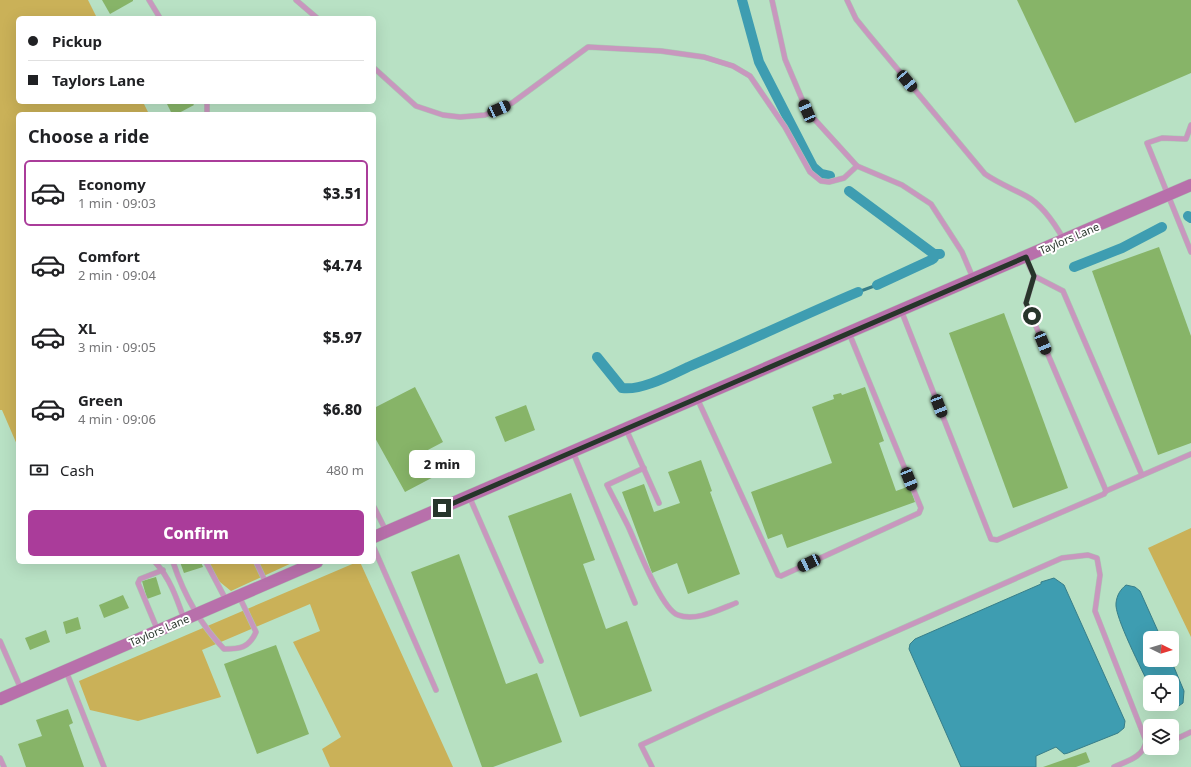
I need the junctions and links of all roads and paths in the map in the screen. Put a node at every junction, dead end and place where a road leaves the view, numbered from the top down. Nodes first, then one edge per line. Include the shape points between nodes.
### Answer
1 (149, 0) edge
2 (296, 0) edge
3 (772, 0) edge
4 (847, 0) edge
5 (159, 16) edge
6 (315, 16) edge
7 (376, 70) edge
8 (1191, 125) edge
9 (857, 166) junction
10 (1191, 185) edge
11 (1167, 195) junction
12 (1064, 240) junction
13 (1191, 252) edge
14 (1026, 257) junction
15 (1034, 276) junction
16 (973, 279) junction
17 (901, 310) junction
18 (849, 333) junction
19 (697, 398) junction
20 (626, 429) junction
21 (573, 452) junction
22 (1191, 454) edge
23 (644, 468) junction
24 (1142, 475) junction
25 (1106, 491) junction
26 (469, 496) junction
27 (659, 503) dead end
28 (376, 511) edge
29 (387, 532) junction
30 (376, 537) edge
31 (376, 553) edge
32 (157, 564) edge
33 (175, 564) edge
34 (207, 564) edge
35 (257, 564) edge
36 (312, 564) edge
37 (163, 570) junction
38 (266, 584) junction
39 (239, 596) junction
40 (226, 601) junction
41 (635, 603) dead end
42 (736, 603) dead end
43 (196, 614) junction
44 (184, 619) junction
45 (158, 631) junction
46 (0, 641) edge
47 (541, 661) dead end
48 (66, 670) junction
49 (21, 690) junction
50 (436, 690) dead end
51 (0, 699) edge
52 (1143, 729) edge
53 (1191, 732) edge
54 (1179, 738) edge
55 (1143, 751) edge
56 (0, 758) edge
57 (4, 767) edge
58 (104, 767) edge
59 (652, 767) edge
60 (1114, 767) edge

1 - 5 lane
2 - 6 lane
3 - 9 lane via 785,59 807,111
4 - 12 lane via 856,19 985,174 1001,185 1027,196 1044,211
7 - 9 lane via 416,106 443,115 460,117 485,115 512,103 588,47 661,51 704,57 733,66 750,76 785,127 810,172 821,181 829,182 844,178
8 - 11 lane via 1186,139 1162,138 1147,143
9 - 16 lane via 902,185 931,204 962,252
10 - 11 street, Taylors Lane
11 - 12 street, Taylors Lane
11 - 13 lane
12 - 14 street, Taylors Lane
14 - 15 lane
14 - 16 street, Taylors Lane
15 - 24 lane via 1063,291
15 - 25 lane via 1026,303
16 - 17 street, Taylors Lane
17 - 18 street, Taylors Lane
17 - 25 lane via 991,539 997,540
18 - 19 street, Taylors Lane
18 - 19 lane via 920,508 919,513 782,576 778,575
19 - 20 street, Taylors Lane
20 - 21 street, Taylors Lane
20 - 23 lane
21 - 26 street, Taylors Lane
21 - 41 lane
22 - 24 lane
23 - 27 lane
23 - 42 lane via 606,485 655,586 677,615 706,614
24 - 25 lane
26 - 29 street, Taylors Lane
26 - 47 lane
28 - 29 lane
29 - 30 street, Taylors Lane
31 - 50 lane
32 - 37 lane
33 - 43 lane
34 - 40 lane
35 - 38 lane
36 - 38 street, Taylors Lane
37 - 44 lane
37 - 45 lane via 140,579 138,583
38 - 39 street, Taylors Lane
39 - 40 street, Taylors Lane
39 - 43 lane via 256,632 252,640 240,649 224,649
40 - 43 street, Taylors Lane
43 - 44 street, Taylors Lane
44 - 45 street, Taylors Lane
45 - 48 street, Taylors Lane
46 - 49 lane
48 - 49 street, Taylors Lane
48 - 58 lane
49 - 51 street, Taylors Lane
52 - 59 lane via 1094,610 1100,575 1097,558 1088,555 1062,558 642,745
53 - 54 lane
55 - 60 lane via 1135,758
56 - 57 lane

